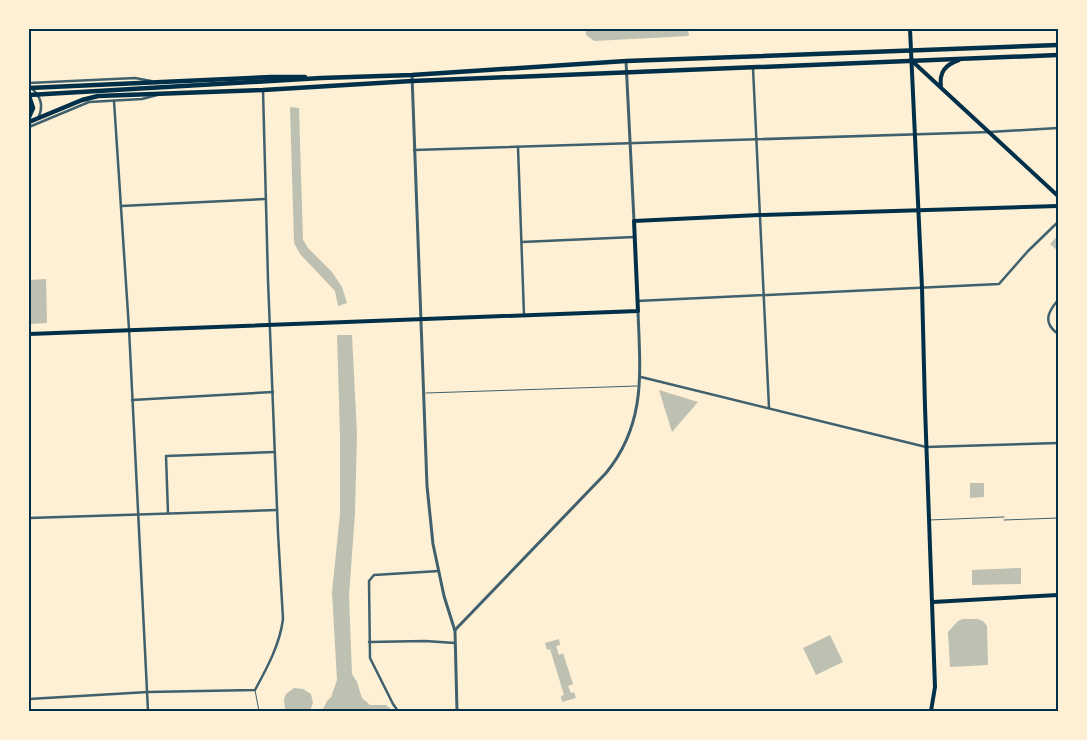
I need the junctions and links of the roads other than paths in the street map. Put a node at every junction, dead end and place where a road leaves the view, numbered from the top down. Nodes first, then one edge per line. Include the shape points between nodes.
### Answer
1 (910, 29) edge
2 (1058, 44) edge
3 (987, 47) junction
4 (911, 50) junction
5 (1058, 55) edge
6 (989, 57) junction
7 (964, 58) junction
8 (911, 60) junction
9 (626, 61) junction
10 (753, 67) junction
11 (627, 72) junction
12 (412, 75) junction
13 (321, 78) junction
14 (412, 81) junction
15 (159, 82) junction
16 (29, 86) edge
17 (941, 87) junction
18 (264, 90) junction
19 (163, 94) junction
20 (29, 96) edge
21 (114, 101) junction
22 (30, 121) edge
23 (29, 127) edge
24 (1058, 128) edge
25 (990, 132) junction
26 (915, 134) junction
27 (756, 138) junction
28 (630, 142) junction
29 (518, 146) junction
30 (414, 150) junction
31 (1058, 196) edge
32 (265, 200) junction
33 (121, 206) junction
34 (1058, 206) edge
35 (918, 211) junction
36 (759, 215) junction
37 (634, 221) junction
38 (1058, 222) edge
39 (634, 236) junction
40 (522, 242) junction
41 (922, 288) junction
42 (763, 295) junction
43 (1058, 300) edge
44 (637, 301) junction
45 (638, 310) junction
46 (524, 315) junction
47 (421, 319) junction
48 (270, 326) junction
49 (129, 329) junction
50 (29, 334) edge
51 (1058, 334) edge
52 (641, 377) junction
53 (640, 386) junction
54 (273, 392) junction
55 (424, 393) junction
56 (132, 400) junction
57 (769, 408) junction
58 (1058, 443) edge
59 (926, 447) junction
60 (275, 452) junction
61 (277, 510) junction
62 (168, 513) junction
63 (137, 514) junction
64 (1004, 517) dead end
65 (29, 518) edge
66 (1058, 518) edge
67 (929, 520) junction
68 (1004, 520) dead end
69 (439, 571) junction
70 (1058, 596) edge
71 (933, 602) junction
72 (454, 631) junction
73 (369, 642) junction
74 (455, 643) junction
75 (255, 690) junction
76 (148, 692) junction
77 (29, 700) edge
78 (148, 711) edge
79 (259, 711) edge
80 (398, 711) edge
81 (457, 711) edge
82 (931, 711) edge

1 - 4 main road
2 - 3 highway
3 - 4 highway
3 - 6 highway via 981,52
4 - 8 main road
4 - 9 highway
5 - 6 highway
6 - 7 highway
7 - 8 highway
7 - 17 main road via 943,70 939,78
8 - 10 highway
8 - 17 main road
8 - 26 main road
9 - 11 street
9 - 12 highway
10 - 11 highway
10 - 27 street
11 - 14 highway
11 - 28 street
12 - 13 highway
12 - 14 street
13 - 15 highway
13 - 20 highway
14 - 18 highway
14 - 30 street
15 - 16 highway
15 - 16 street via 135,78
16 - 22 street via 42,105 40,114
17 - 25 main road
18 - 19 highway
18 - 32 street
19 - 21 street
19 - 22 highway via 98,96
20 - 22 highway via 33,108
21 - 22 street via 89,102
21 - 33 street
22 - 23 street
24 - 25 street
25 - 26 street
25 - 31 main road
26 - 27 street
26 - 35 main road
27 - 28 street
27 - 36 street
28 - 29 street
28 - 37 street
29 - 30 street
29 - 40 street
30 - 47 street
32 - 33 street
32 - 48 street
33 - 49 street
34 - 35 main road
35 - 36 main road
35 - 41 main road
36 - 37 main road
36 - 42 street
37 - 39 main road
38 - 41 street via 999,284
39 - 40 street
39 - 44 main road
40 - 46 street
41 - 42 street
41 - 59 main road
42 - 44 street
42 - 57 street
43 - 51 street via 1050,311 1048,322
44 - 45 main road
45 - 46 main road
45 - 52 street
46 - 47 main road
47 - 48 main road
47 - 55 street
48 - 49 main road
48 - 54 street
49 - 50 main road
49 - 56 street
52 - 53 street
52 - 57 street
53 - 55 lane
53 - 72 street via 624,449 615,462
54 - 56 street
54 - 60 street
55 - 69 street via 427,486
56 - 63 street
57 - 59 street
58 - 59 street
59 - 67 main road
60 - 61 street
60 - 62 street via 166,456
61 - 62 street
61 - 75 street via 282,631
62 - 63 street
63 - 65 street
63 - 76 street
64 - 67 lane
66 - 68 lane
67 - 71 main road
69 - 72 street
69 - 73 street via 374,575 369,581
70 - 71 main road
71 - 82 main road via 935,687
72 - 74 street
73 - 74 street
73 - 80 street via 370,658
74 - 81 street
75 - 76 street
75 - 79 lane
76 - 77 street
76 - 78 street

